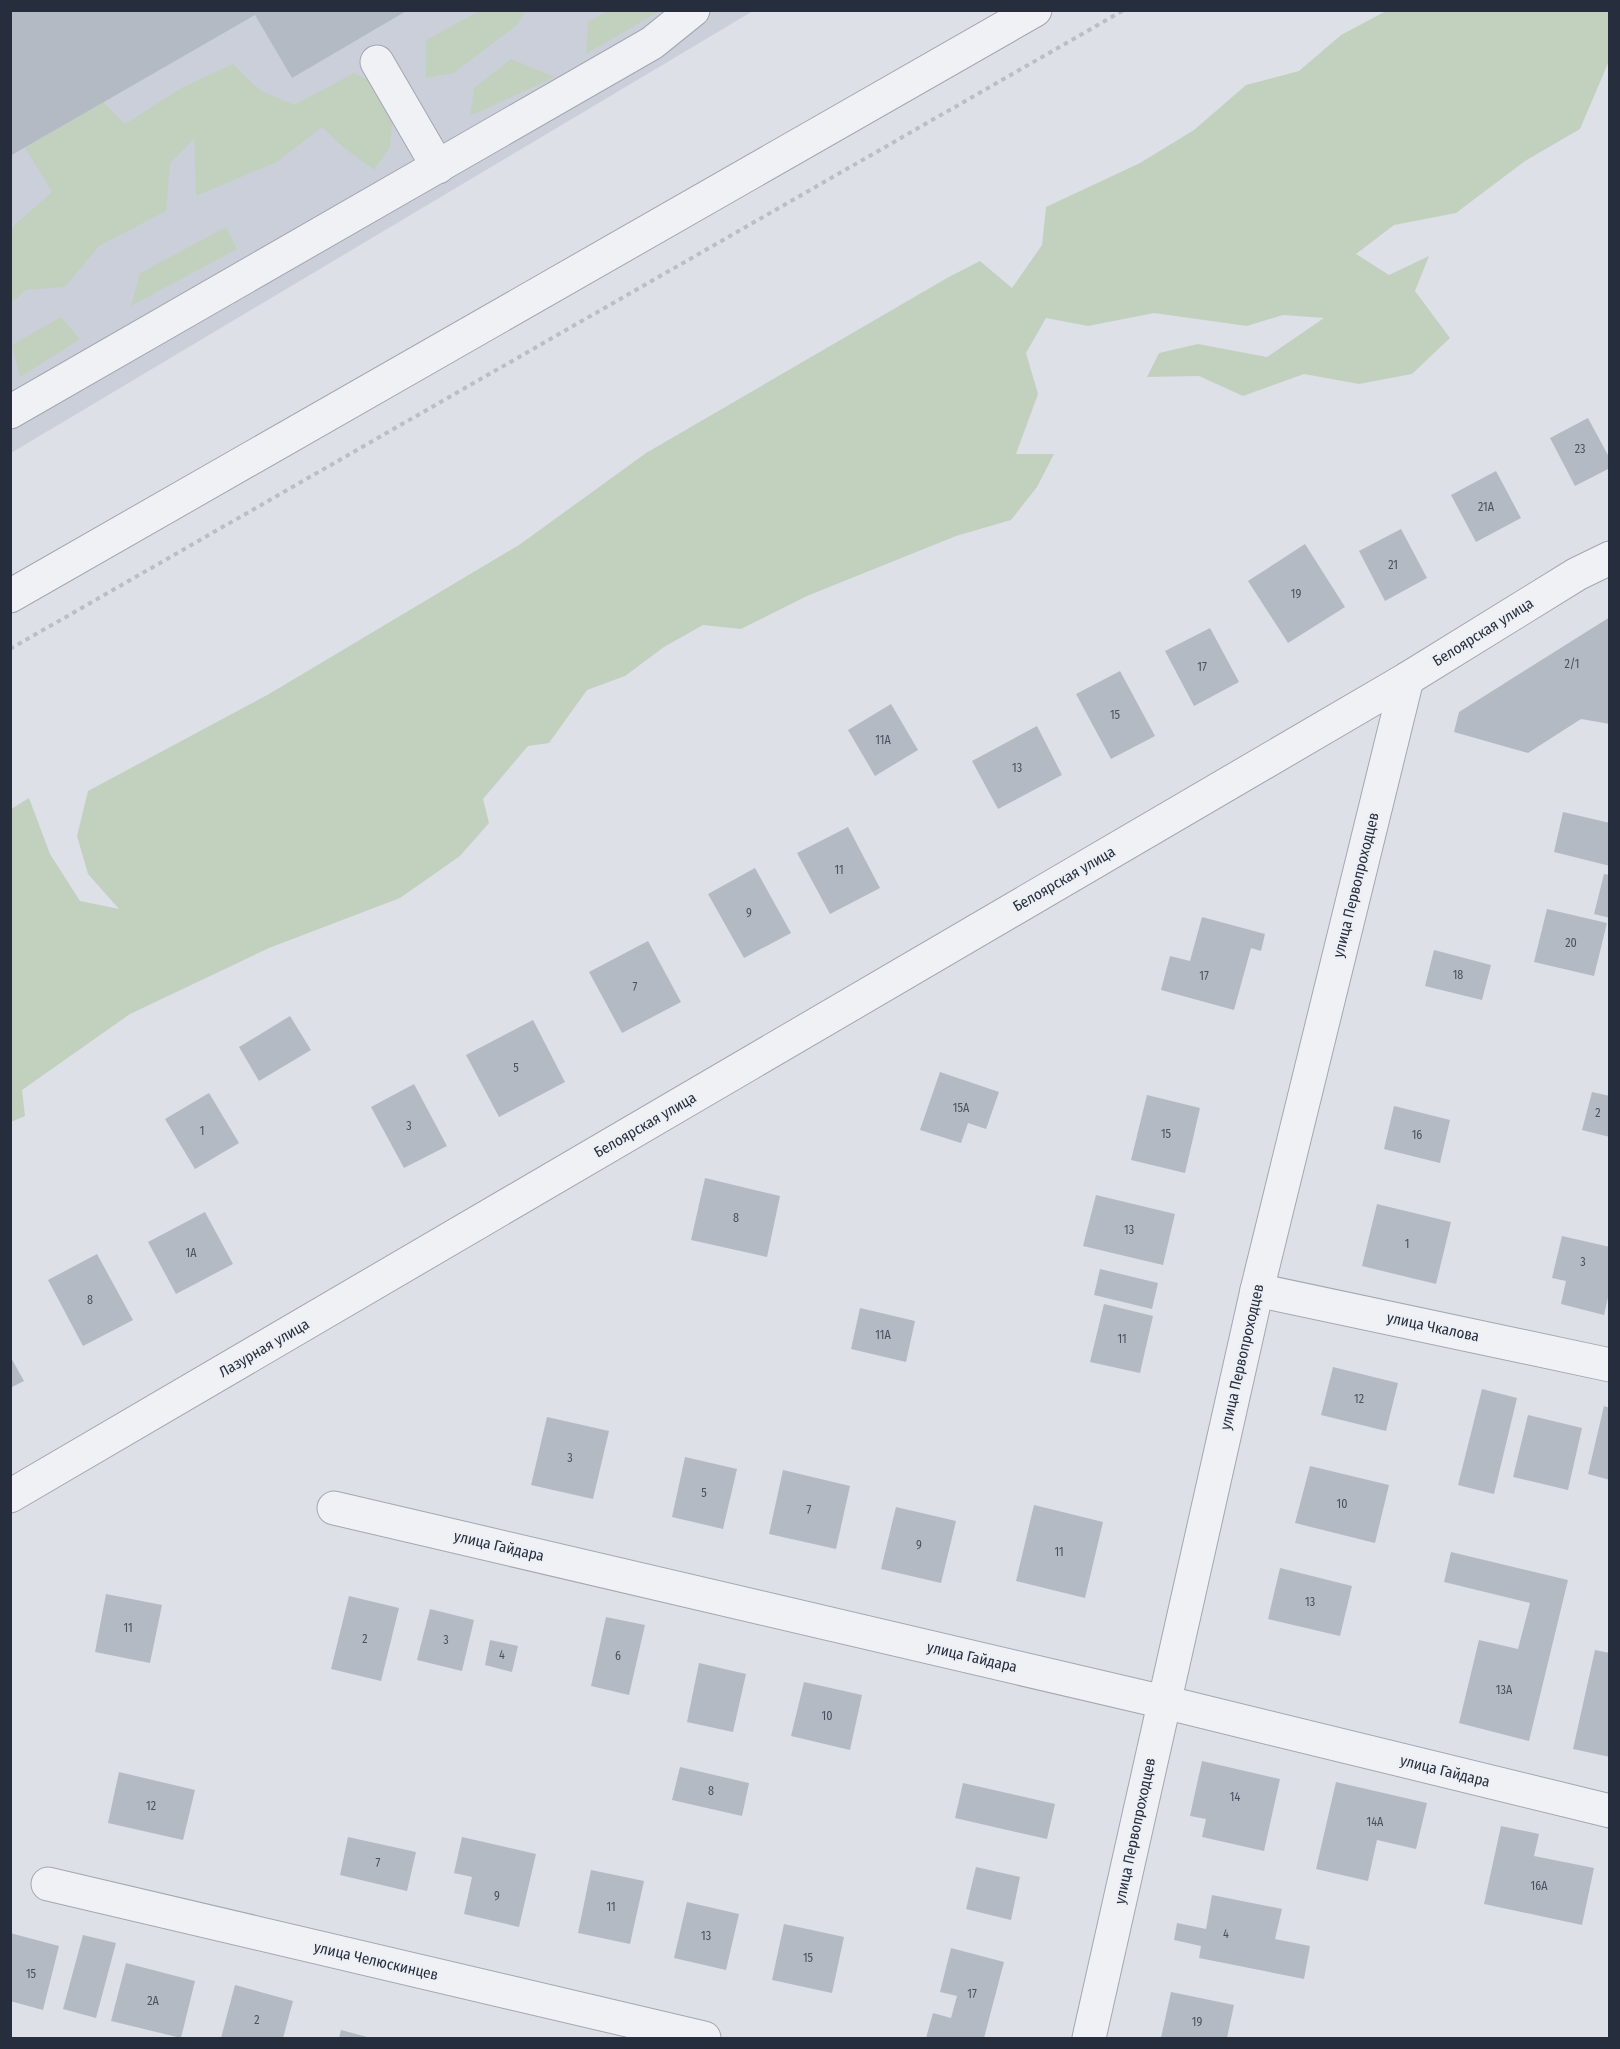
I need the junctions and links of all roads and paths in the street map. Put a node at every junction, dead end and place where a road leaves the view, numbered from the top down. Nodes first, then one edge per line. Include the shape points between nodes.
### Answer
1 (693, 10) edge
2 (1035, 10) edge
3 (1124, 10) edge
4 (377, 62) dead end
5 (438, 167) junction
6 (10, 412) edge
7 (1610, 558) edge
8 (10, 596) edge
9 (10, 649) edge
10 (1407, 679) junction
11 (518, 1199) joint
12 (1257, 1290) junction
13 (1610, 1365) edge
14 (10, 1496) edge
15 (334, 1508) dead end
16 (1164, 1702) junction
17 (1610, 1811) edge
18 (48, 1884) dead end
19 (704, 2038) edge
20 (1089, 2038) edge

1 - 5 street via 652,43
2 - 8 street
3 - 9 path
4 - 5 street
5 - 6 street
7 - 10 street, Белоярская улица via 1577,574
10 - 11 street, Белоярская улица
10 - 12 street, улица Первопроходцев
11 - 14 street, Лазурная улица
12 - 13 street, улица Чкалова
12 - 16 street, улица Первопроходцев
15 - 16 street, улица Гайдара
16 - 17 street, улица Гайдара
16 - 20 street, улица Первопроходцев
18 - 19 street, улица Челюскинцев

